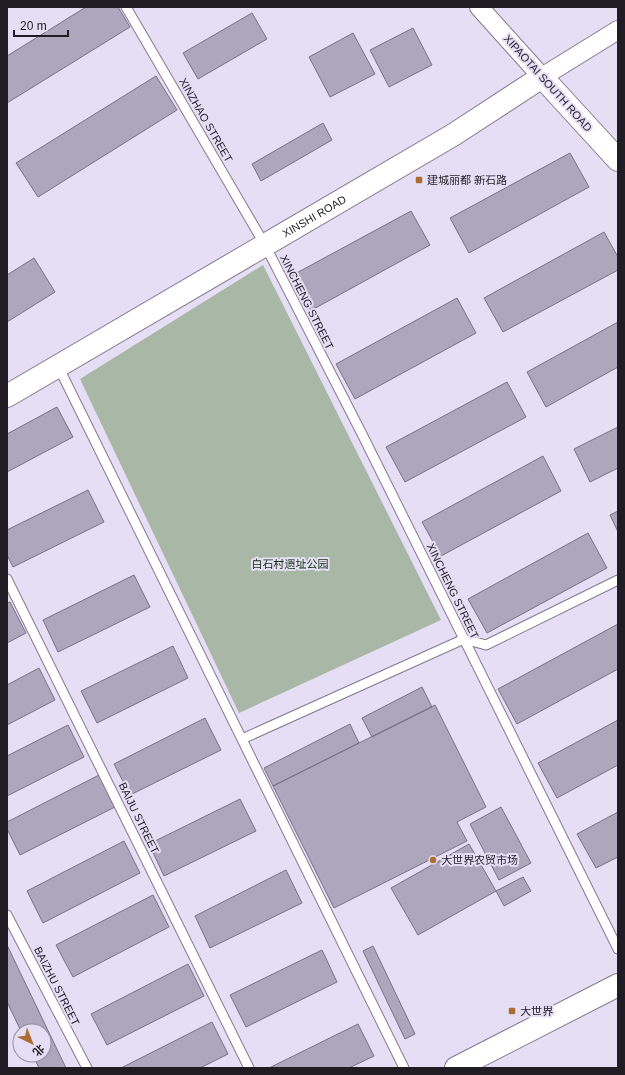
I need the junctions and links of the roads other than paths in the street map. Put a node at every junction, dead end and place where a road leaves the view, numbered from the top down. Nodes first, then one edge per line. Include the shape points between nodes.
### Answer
1 (126, 7) edge
2 (479, 7) edge
3 (618, 30) edge
4 (542, 77) junction
5 (618, 160) edge
6 (265, 245) junction
7 (58, 366) junction
8 (7, 396) edge
9 (7, 579) edge
10 (618, 580) edge
11 (464, 639) junction
12 (242, 739) junction
13 (7, 915) edge
14 (618, 949) edge
15 (618, 985) edge
16 (87, 1068) edge
17 (249, 1068) edge
18 (404, 1068) edge
19 (456, 1068) edge

1 - 6 lane, XINZHAO STREET
2 - 4 street, XIPAOTAI SOUTH ROAD
3 - 4 street, XINSHI ROAD
4 - 5 street, XIPAOTAI SOUTH ROAD
4 - 6 street, XINSHI ROAD via 453,135
6 - 7 street, XINSHI ROAD
6 - 11 lane, XINCHENG STREET
7 - 8 street, XINSHI ROAD
7 - 12 lane
9 - 17 lane, BAIJU STREET
10 - 11 lane via 486,644
11 - 12 lane
11 - 14 lane, XINCHENG STREET
12 - 18 lane
13 - 16 lane, BAIZHU STREET
15 - 19 street

